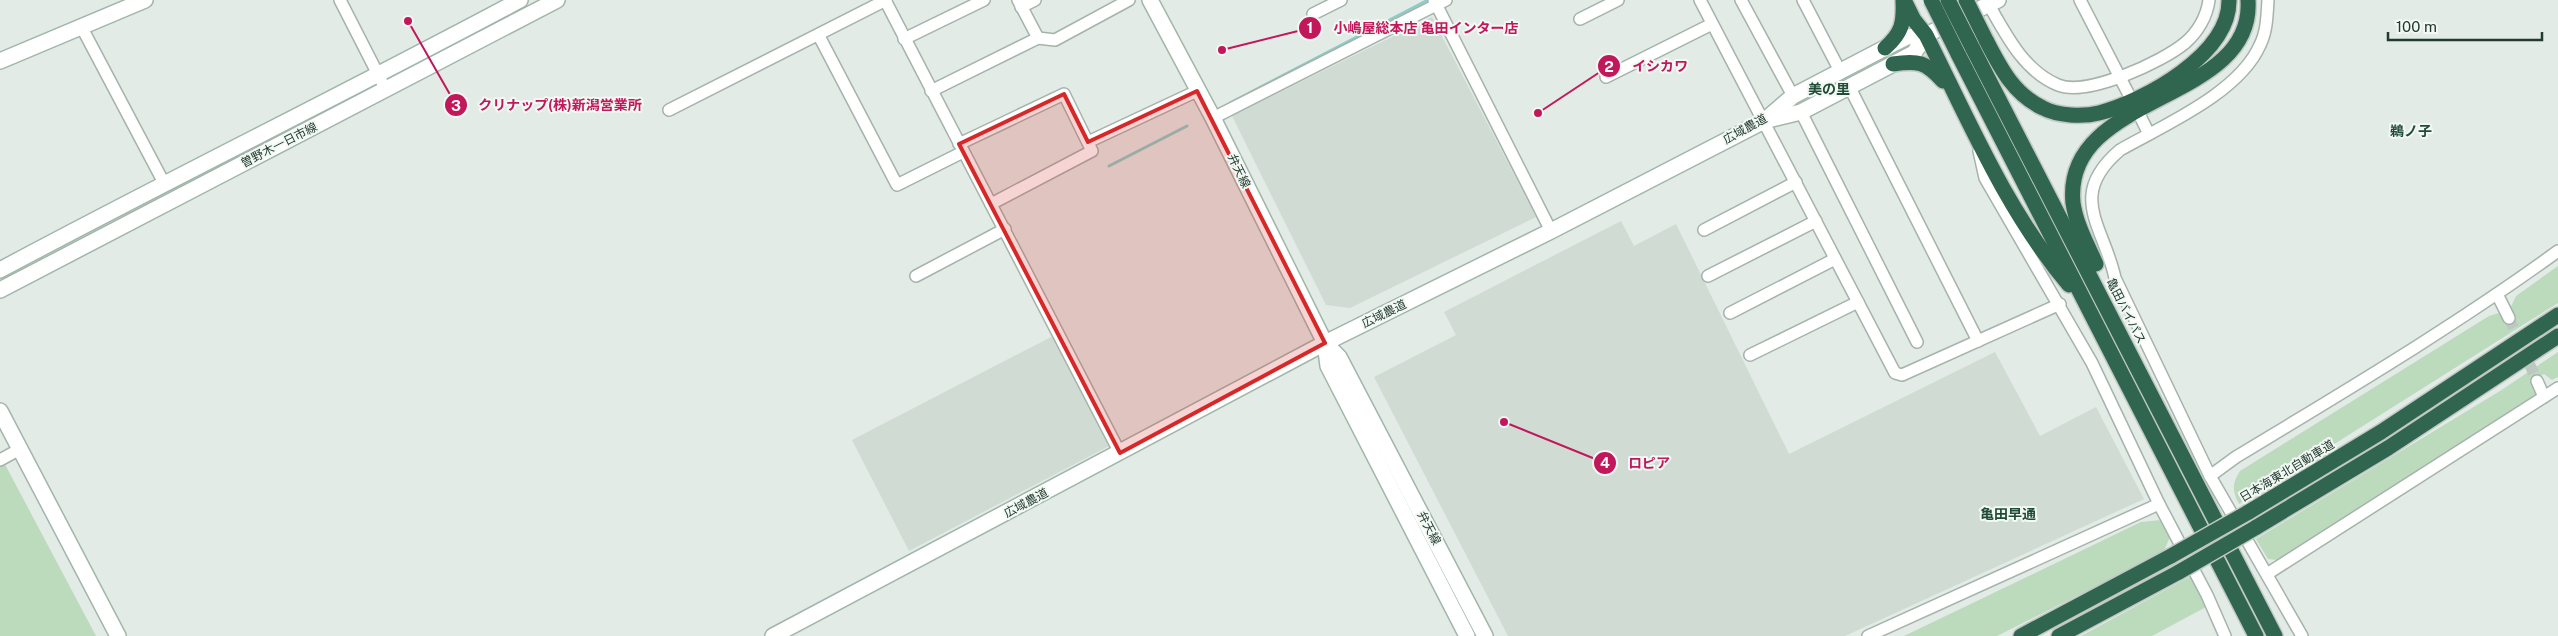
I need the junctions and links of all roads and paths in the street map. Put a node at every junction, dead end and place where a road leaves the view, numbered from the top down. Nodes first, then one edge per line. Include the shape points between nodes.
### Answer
1 (145, 0) edge
2 (340, 0) edge
3 (520, 0) edge
4 (557, 0) edge
5 (885, 0) edge
6 (984, 0) edge
7 (1035, 0) edge
8 (1129, 0) edge
9 (1151, 0) edge
10 (1341, 0) edge
11 (1618, 0) edge
12 (1700, 0) edge
13 (1741, 0) edge
14 (1802, 0) edge
15 (1904, 0) edge
16 (1931, 0) edge
17 (1948, 0) edge
18 (1966, 0) edge
19 (2080, 0) edge
20 (2209, 0) edge
21 (2230, 0) edge
22 (2248, 0) edge
23 (2268, 0) edge
24 (1439, 2) edge
25 (1993, 2) edge
26 (1020, 3) edge
27 (1313, 14) dead end
28 (1580, 19) dead end
29 (1712, 24) junction
30 (81, 26) junction
31 (1926, 35) junction
32 (819, 36) junction
33 (1038, 38) junction
34 (904, 39) junction
35 (1885, 48) junction
36 (0, 60) edge
37 (1893, 64) junction
38 (1840, 71) junction
39 (379, 75) junction
40 (2119, 76) junction
41 (1606, 77) dead end
42 (1849, 86) junction
43 (386, 90) junction
44 (931, 91) junction
45 (1198, 92) junction
46 (2128, 93) dead end
47 (1956, 95) junction
48 (1792, 96) junction
49 (669, 110) dead end
50 (1801, 112) junction
51 (2140, 116) dead end
52 (1213, 118) junction
53 (1764, 120) junction
54 (1974, 132) junction
55 (2149, 134) junction
56 (1088, 142) junction
57 (961, 148) junction
58 (1796, 182) junction
59 (164, 183) junction
60 (991, 204) junction
61 (1816, 221) junction
62 (1004, 229) junction
63 (1704, 230) dead end
64 (1551, 231) junction
65 (2558, 252) edge
66 (1836, 259) junction
67 (0, 270) edge
68 (916, 276) dead end
69 (1708, 276) dead end
70 (0, 290) edge
71 (2498, 294) junction
72 (2103, 298) junction
73 (1858, 302) junction
74 (2060, 304) junction
75 (2086, 304) junction
76 (1730, 313) dead end
77 (2558, 315) edge
78 (2509, 318) tunnel mouth
79 (2558, 336) edge
80 (1978, 341) junction
81 (1917, 342) dead end
82 (1325, 343) junction
83 (1750, 355) dead end
84 (2537, 380) tunnel mouth
85 (2558, 388) edge
86 (2544, 397) junction
87 (2140, 407) junction
88 (0, 412) edge
89 (20, 448) junction
90 (1120, 453) junction
91 (0, 460) edge
92 (2210, 476) junction
93 (2158, 504) junction
94 (2267, 574) junction
95 (2254, 592) junction
96 (118, 636) edge
97 (773, 636) edge
98 (1468, 636) edge
99 (1485, 636) edge
100 (1868, 636) edge
101 (2021, 636) edge
102 (2059, 636) edge
103 (2225, 636) edge
104 (2244, 636) edge
105 (2256, 636) edge
106 (2275, 636) edge
107 (2280, 636) edge
108 (2302, 636) edge

1 - 30 street
2 - 39 street
3 - 39 street, 曽野木一日市線
4 - 43 street, 曽野木一日市線
5 - 32 street
5 - 34 street
6 - 34 street
7 - 26 street
8 - 33 street via 1055,40
9 - 45 street, 弁天線
10 - 27 street
11 - 28 street
12 - 29 street
13 - 48 street
14 - 38 street
15 - 31 highway
15 - 35 highway via 1904,16 1898,37
16 - 75 highway, bridge
17 - 72 highway, 亀田バイパス, bridge
18 - 21 highway, bridge via 2004,76 2023,95 2044,109 2070,115 2097,114 2175,77 2216,41 2226,22
19 - 40 street
20 - 40 street via 2199,27 2186,42 2166,56
22 - 72 highway via 2241,35 2219,63 2120,120 2087,150 2074,186 2073,203 2079,227 2097,266
23 - 55 street via 2261,44 2238,77 2223,90
24 - 52 street
24 - 64 street
25 - 31 street, 広域農道
25 - 40 street via 2010,43 2033,68 2052,82 2059,86 2077,87 2096,85
26 - 33 street
29 - 41 street
29 - 53 street
30 - 36 street
30 - 59 street
31 - 35 street, 広域農道 via 1907,37
31 - 37 street via 1914,52
31 - 47 highway
32 - 49 street
32 - 57 street via 897,185
33 - 44 street
34 - 44 street
35 - 38 street, 広域農道
37 - 42 street
37 - 47 highway via 1911,61 1930,66
38 - 48 street, 広域農道
39 - 43 street
39 - 59 street, 曽野木一日市線
40 - 46 street
42 - 50 street
42 - 80 street
43 - 70 street, 曽野木一日市線
44 - 57 street
45 - 52 street, 弁天線
45 - 56 street
47 - 54 highway
48 - 53 street, 広域農道
50 - 53 street
50 - 81 street
51 - 55 street
52 - 82 street, 弁天線
53 - 58 street
53 - 64 street, 広域農道
54 - 74 street via 1985,178
54 - 75 highway via 2046,258
55 - 92 street via 2120,150 2107,162 2092,193 2093,212 2115,278
56 - 57 street via 1064,94
56 - 60 street via 1092,151
57 - 60 street
58 - 61 street
58 - 63 street
59 - 67 street, 曽野木一日市線
60 - 62 street
61 - 66 street
61 - 69 street
62 - 68 street
62 - 90 street
64 - 82 street, 広域農道
65 - 71 street
66 - 73 street
66 - 76 street
71 - 78 street
71 - 92 street via 2402,357 2236,456
72 - 95 highway, 亀田バイパス
73 - 80 street via 1895,373 1902,375
73 - 83 street
74 - 80 street
74 - 93 street via 2092,363
75 - 87 highway
77 - 101 highway, 日本海東北自動車道, bridge via 2381,432 2247,513
79 - 102 highway, bridge via 2405,438 2179,572
82 - 90 street, 広域農道
82 - 98 street, 弁天線 via 1328,366
82 - 99 street, 弁天線 via 1339,357
84 - 86 street
85 - 86 street
86 - 94 street
87 - 104 highway via 2152,439 2229,596
87 - 105 highway
88 - 89 street
89 - 91 street
89 - 96 street
90 - 97 street, 広域農道
92 - 94 street
93 - 100 street
93 - 103 street via 2207,595
94 - 108 street
95 - 106 highway, 亀田バイパス
95 - 107 highway

